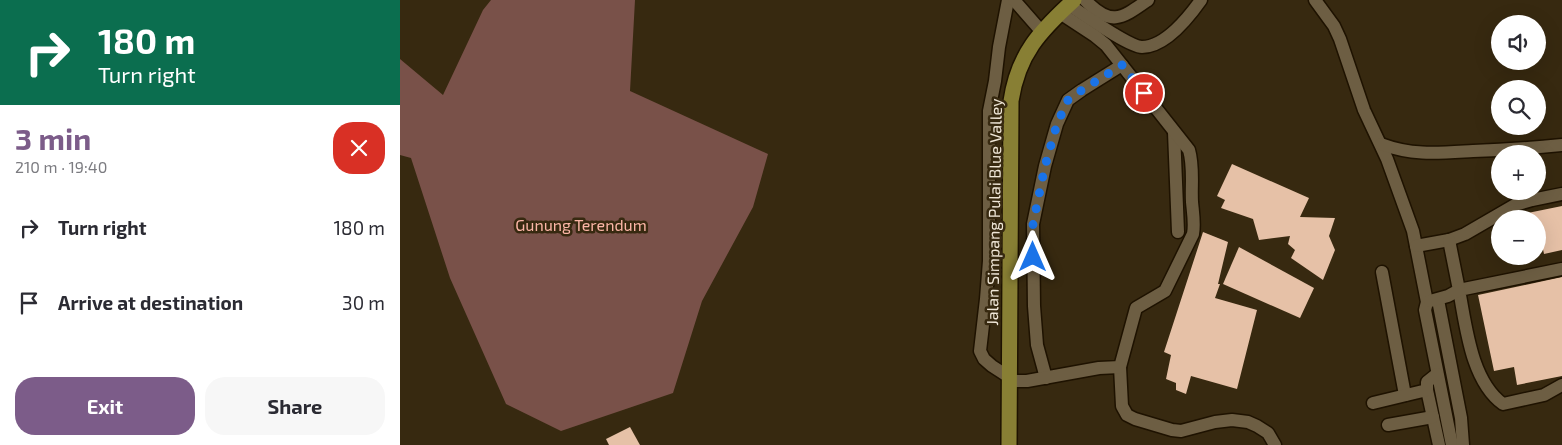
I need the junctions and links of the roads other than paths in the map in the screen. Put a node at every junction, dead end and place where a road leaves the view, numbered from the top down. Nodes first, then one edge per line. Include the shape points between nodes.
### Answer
1 (1008, 0) edge
2 (1014, 0) edge
3 (1086, 0) edge
4 (1148, 0) edge
5 (1201, 0) edge
6 (1316, 0) edge
7 (1068, 6) edge
8 (1092, 21) junction
9 (1042, 32) junction
10 (1122, 65) junction
11 (994, 88) junction
12 (1012, 92) junction
13 (1174, 132) junction
14 (1381, 144) junction
15 (1562, 145) edge
16 (1562, 194) edge
17 (1178, 232) dead end
18 (1449, 240) junction
19 (1416, 246) junction
20 (1562, 269) edge
21 (1382, 272) dead end
22 (1458, 290) junction
23 (1433, 301) junction
24 (1464, 318) junction
25 (1442, 322) junction
26 (1428, 325) junction
27 (1120, 368) junction
28 (1437, 374) junction
29 (1046, 378) junction
30 (1009, 379) junction
31 (1562, 385) edge
32 (1427, 390) junction
33 (1405, 395) junction
34 (1372, 403) dead end
35 (1433, 417) junction
36 (1388, 425) dead end
37 (1010, 445) edge
38 (1275, 445) edge
39 (1438, 445) edge
40 (1452, 445) edge
41 (1457, 445) edge
42 (1463, 445) edge

1 - 11 street
2 - 9 street
3 - 8 street
4 - 8 street via 1122,16 1105,16
5 - 8 street via 1176,29 1149,46 1128,43
6 - 14 street via 1340,39 1364,110
7 - 8 street
7 - 9 main road, Jalan Simpang Pulai Blue Valley
8 - 10 street via 1106,46
9 - 12 main road, Jalan Simpang Pulai Blue Valley via 1018,70
10 - 13 street
10 - 29 street via 1068,100 1045,166 1033,224 1037,345
11 - 12 street
11 - 30 street via 989,111 989,261 980,351 984,359
12 - 30 main road, Jalan Simpang Pulai Blue Valley
13 - 17 street
13 - 27 street via 1192,157 1193,234 1165,291 1136,308
14 - 15 street via 1416,153
14 - 19 street
16 - 18 street via 1515,206
18 - 19 street
18 - 22 street
19 - 23 street
20 - 22 street
21 - 33 street
22 - 23 street
22 - 24 street
23 - 25 street
23 - 26 street via 1425,310
24 - 25 street
24 - 31 street via 1473,361 1492,393 1503,404 1544,395
25 - 26 street
25 - 42 street via 1461,418
26 - 28 street
27 - 29 street via 1081,370
27 - 38 street via 1122,406 1135,419 1181,431 1215,422 1248,422 1268,433
28 - 32 street via 1427,382
28 - 40 street
29 - 30 street
30 - 37 main road, Jalan Simpang Pulai Blue Valley
32 - 33 street
32 - 35 street
33 - 34 street
35 - 36 street
35 - 39 street
41 - 42 street

